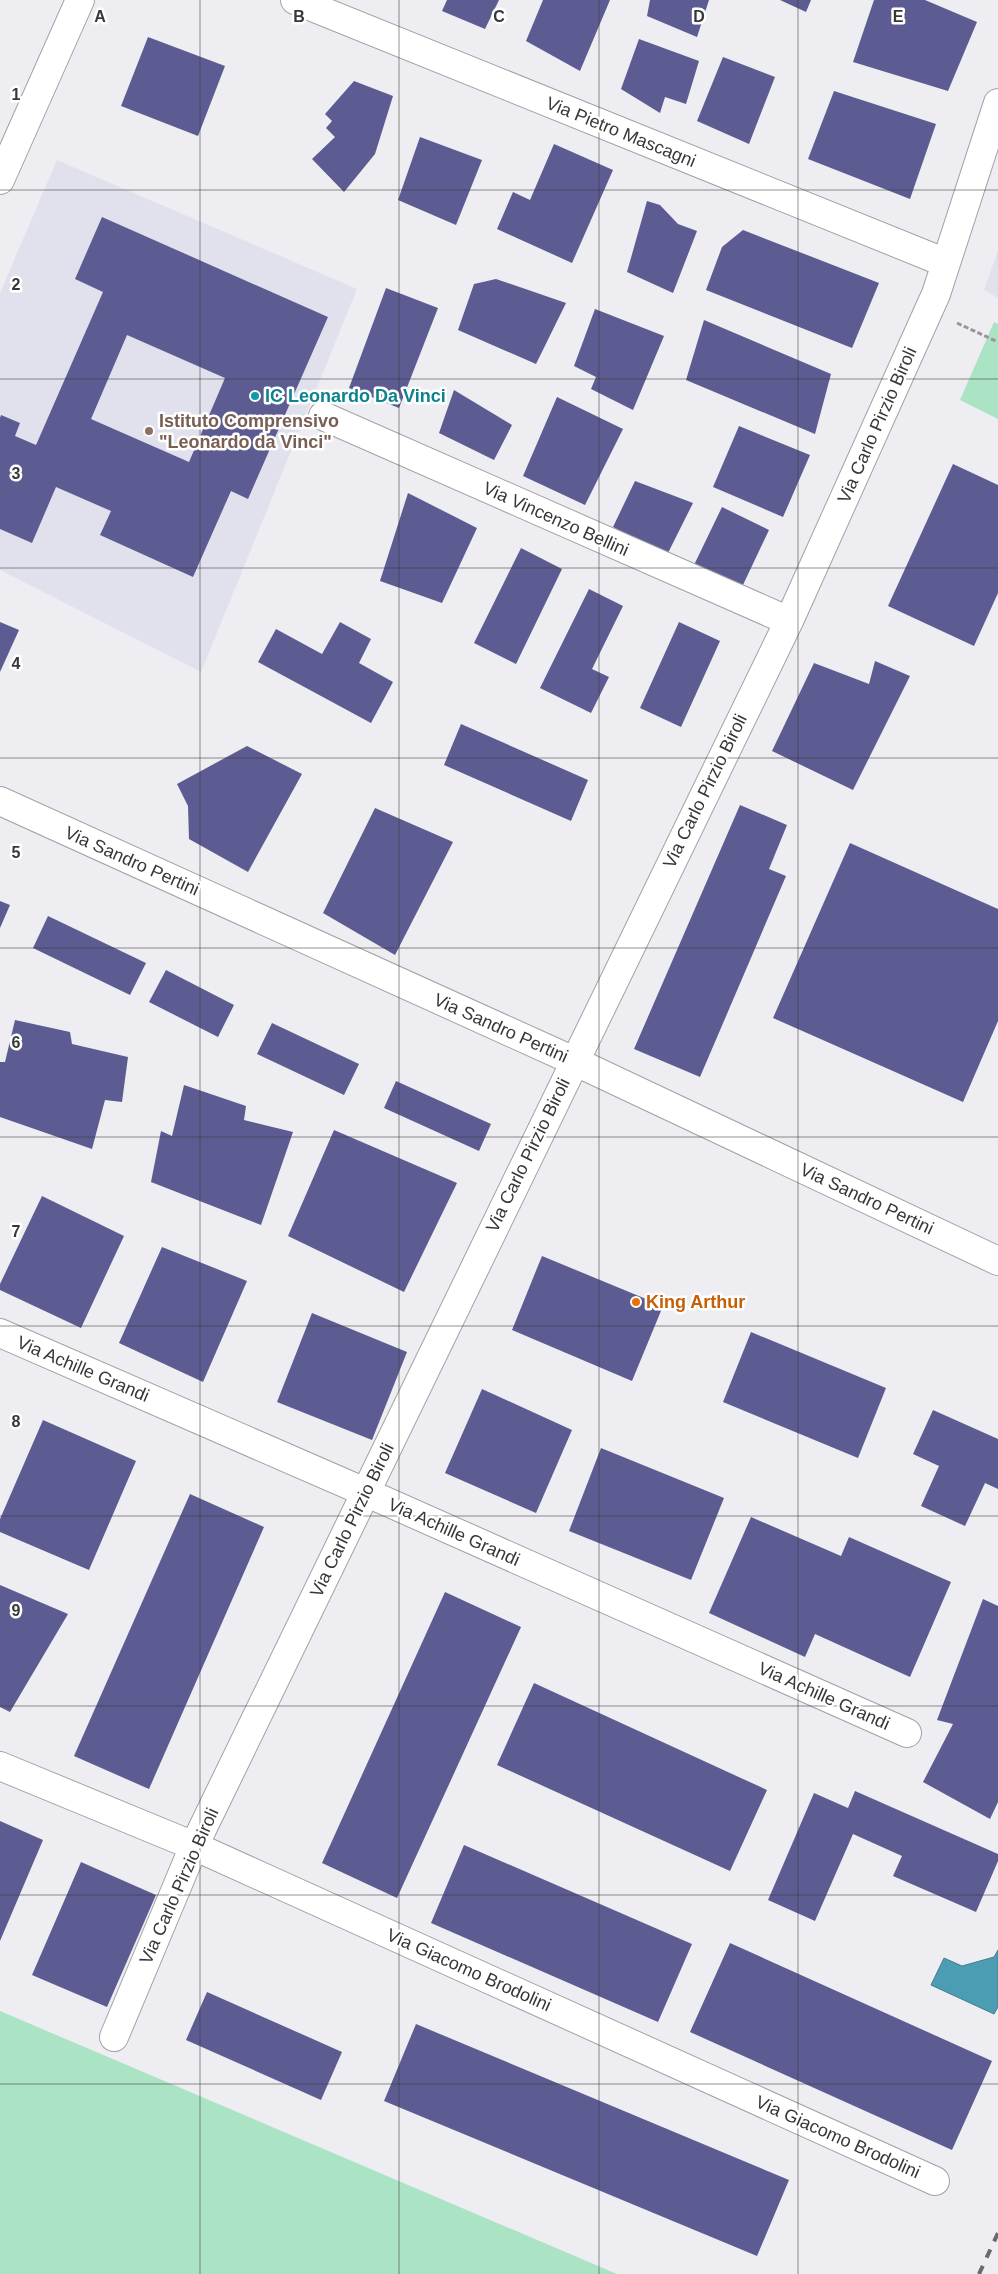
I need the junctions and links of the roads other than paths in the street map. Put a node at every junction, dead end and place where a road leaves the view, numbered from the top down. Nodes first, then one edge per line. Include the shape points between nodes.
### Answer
1 (80, 0) edge
2 (295, 0) edge
3 (998, 103) edge
4 (0, 180) edge
5 (946, 263) junction
6 (323, 416) dead end
7 (789, 622) junction
8 (0, 801) edge
9 (574, 1061) junction
10 (998, 1261) edge
11 (0, 1333) edge
12 (365, 1492) junction
13 (907, 1733) dead end
14 (0, 1766) edge
15 (194, 1846) junction
16 (114, 2037) dead end
17 (935, 2181) dead end

1 - 4 street
2 - 5 street, Via Pietro Mascagni
3 - 5 street, Via Carlo Pirzio Biroli
5 - 7 street, Via Carlo Pirzio Biroli via 928,311
6 - 7 street, Via Vincenzo Bellini
7 - 9 street, Via Carlo Pirzio Biroli
8 - 9 street, Via Sandro Pertini
9 - 10 street, Via Sandro Pertini
9 - 12 street, Via Carlo Pirzio Biroli
11 - 12 street, Via Achille Grandi
12 - 13 street, Via Achille Grandi
12 - 15 street, Via Carlo Pirzio Biroli
14 - 15 street, Via Giacomo Brodolini
15 - 16 street, Via Carlo Pirzio Biroli
15 - 17 street, Via Giacomo Brodolini

